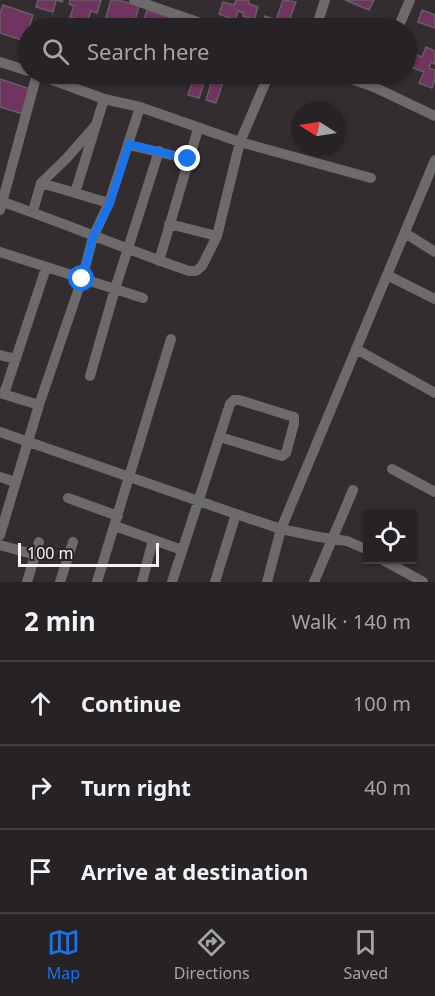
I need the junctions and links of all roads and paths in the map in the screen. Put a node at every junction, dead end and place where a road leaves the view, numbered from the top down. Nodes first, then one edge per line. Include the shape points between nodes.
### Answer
1 (134, 0) edge
2 (325, 0) edge
3 (410, 0) edge
4 (186, 18) edge
5 (319, 18) edge
6 (402, 18) edge
7 (0, 62) edge
8 (18, 68) edge
9 (33, 84) edge
10 (63, 84) edge
11 (265, 84) edge
12 (365, 84) edge
13 (375, 84) edge
14 (374, 87) junction
15 (104, 99) junction
16 (141, 107) junction
17 (435, 116) edge
18 (94, 126) junction
19 (198, 129) junction
20 (240, 142) junction
21 (129, 144) junction
22 (159, 151) junction
23 (188, 159) junction
24 (435, 160) edge
25 (371, 178) dead end
26 (41, 183) junction
27 (75, 193) junction
28 (110, 203) junction
29 (1, 204) edge
30 (33, 211) junction
31 (170, 224) junction
32 (405, 233) junction
33 (217, 236) junction
34 (93, 237) junction
35 (127, 250) junction
36 (0, 252) edge
37 (435, 252) edge
38 (159, 261) junction
39 (46, 268) junction
40 (387, 275) junction
41 (82, 279) junction
42 (115, 289) junction
43 (143, 298) dead end
44 (435, 299) edge
45 (171, 339) dead end
46 (356, 349) junction
47 (0, 355) edge
48 (16, 359) junction
49 (90, 376) dead end
50 (2, 393) edge
51 (435, 393) edge
52 (39, 405) junction
53 (0, 432) edge
54 (220, 437) junction
55 (29, 442) junction
56 (392, 469) dead end
57 (0, 477) edge
58 (130, 477) junction
59 (15, 482) junction
60 (353, 490) dead end
61 (435, 492) edge
62 (68, 498) dead end
63 (198, 501) junction
64 (236, 514) junction
65 (116, 521) junction
66 (281, 529) junction
67 (0, 535) edge
68 (334, 538) junction
69 (153, 540) junction
70 (39, 542) dead end
71 (73, 542) dead end
72 (0, 545) edge
73 (363, 548) edge
74 (182, 550) junction
75 (36, 555) junction
76 (390, 564) edge
77 (27, 582) edge
78 (60, 582) edge
79 (97, 582) edge
80 (142, 582) edge
81 (172, 582) edge
82 (215, 582) edge
83 (267, 582) edge
84 (314, 582) edge
85 (423, 582) edge

1 - 4 street
2 - 5 street
3 - 6 street
7 - 8 street
9 - 29 street
10 - 15 street
11 - 20 street
12 - 14 street
13 - 14 street
14 - 17 street
15 - 16 street
15 - 18 street
16 - 19 street
16 - 21 street
18 - 26 street
18 - 27 street
19 - 20 street
19 - 23 street
20 - 25 street
20 - 33 street
21 - 22 street
21 - 28 street
22 - 23 street
22 - 35 street
23 - 31 street
24 - 32 street
26 - 27 street
26 - 30 street
27 - 28 street
28 - 34 street
29 - 30 street
30 - 34 street
31 - 33 street
31 - 38 street
32 - 37 street
32 - 40 street
33 - 38 street via 196,271
34 - 35 street
34 - 41 street
35 - 38 street
35 - 42 street
36 - 39 street
39 - 41 street
39 - 48 street
40 - 44 street
40 - 46 street
41 - 42 street
41 - 52 street
42 - 43 street
42 - 49 street
45 - 58 street
46 - 51 street
46 - 66 street
47 - 48 street
48 - 50 street
50 - 52 street
52 - 55 street
53 - 55 street
54 - 54 street via 234,400 294,417 282,456
54 - 63 street
55 - 58 street
55 - 59 street
56 - 61 street
57 - 59 street
58 - 63 street
58 - 65 street
59 - 67 street
60 - 68 street
62 - 65 street
63 - 64 street
63 - 74 street
64 - 66 street
64 - 82 street
65 - 69 street
65 - 79 street
66 - 68 street
66 - 83 street
68 - 73 street
68 - 84 street
69 - 74 street
69 - 80 street
70 - 75 street
71 - 78 street
72 - 75 street
74 - 81 street
75 - 77 street
76 - 85 street

